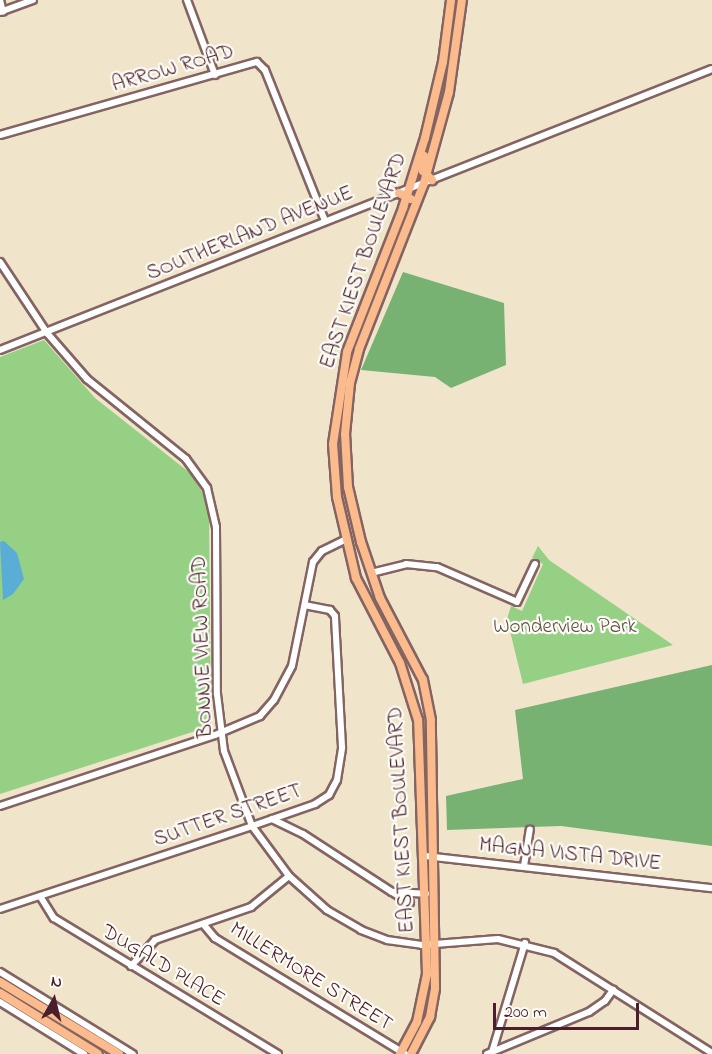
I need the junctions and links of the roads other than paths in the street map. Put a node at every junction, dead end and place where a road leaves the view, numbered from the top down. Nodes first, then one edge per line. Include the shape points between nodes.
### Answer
1 (0, 0) edge
2 (33, 0) edge
3 (187, 0) edge
4 (451, 0) edge
5 (462, 0) edge
6 (2, 12) edge
7 (712, 69) edge
8 (215, 75) junction
9 (0, 135) edge
10 (425, 138) junction
11 (428, 179) junction
12 (405, 193) junction
13 (326, 221) junction
14 (405, 232) junction
15 (0, 262) edge
16 (47, 333) junction
17 (0, 350) edge
18 (340, 381) junction
19 (350, 383) junction
20 (345, 540) junction
21 (535, 564) dead end
22 (371, 573) junction
23 (305, 605) junction
24 (220, 734) junction
25 (0, 806) edge
26 (272, 818) junction
27 (252, 826) junction
28 (530, 829) dead end
29 (425, 856) junction
30 (434, 857) junction
31 (524, 866) junction
32 (289, 876) junction
33 (712, 888) edge
34 (392, 892) junction
35 (426, 894) junction
36 (40, 896) junction
37 (410, 903) dead end
38 (0, 909) edge
39 (204, 925) junction
40 (525, 943) junction
41 (431, 945) junction
42 (131, 966) junction
43 (0, 972) edge
44 (0, 982) edge
45 (613, 990) junction
46 (0, 993) edge
47 (0, 1002) edge
48 (110, 1052) edge
49 (490, 1053) edge
50 (712, 1053) edge
51 (84, 1054) edge
52 (98, 1054) edge
53 (120, 1054) edge
54 (133, 1054) edge
55 (278, 1054) edge
56 (402, 1054) edge
57 (411, 1054) edge

1 - 6 street
2 - 6 street
3 - 8 street
4 - 5 main road
4 - 10 main road, EAST KIEST BOULEVARD via 443,62
5 - 11 main road, EAST KIEST BOULEVARD via 449,92
7 - 11 street, SOUTHERLAND AVENUE
8 - 9 street, ARROW ROAD
8 - 13 street, ARROW ROAD via 253,63 262,65
10 - 11 main road via 422,166
10 - 12 main road, EAST KIEST BOULEVARD
11 - 12 street, SOUTHERLAND AVENUE
11 - 14 main road, EAST KIEST BOULEVARD
12 - 13 street, SOUTHERLAND AVENUE
12 - 14 main road via 412,201
12 - 18 main road, EAST KIEST BOULEVARD
13 - 16 street, SOUTHERLAND AVENUE
14 - 19 main road, EAST KIEST BOULEVARD via 367,325
15 - 16 street, BONNIE VIEW ROAD
16 - 17 street, SOUTHERLAND AVENUE
16 - 24 street, BONNIE VIEW ROAD via 98,391 186,459 212,498
18 - 19 main road
18 - 20 main road, EAST KIEST BOULEVARD via 333,467
19 - 22 main road, EAST KIEST BOULEVARD via 345,434 348,487
20 - 23 street via 316,557
20 - 29 main road, EAST KIEST BOULEVARD via 356,578 400,663 413,699
21 - 22 street via 517,602 437,567 405,564
22 - 30 main road, EAST KIEST BOULEVARD via 412,655 427,695 433,750
23 - 24 street via 292,666 274,700 260,716
23 - 26 street, SUTTER STREET via 334,613 341,755 329,795 315,804
24 - 25 street
24 - 27 street, BONNIE VIEW ROAD
26 - 27 street, SUTTER STREET
26 - 34 street
27 - 32 street, BONNIE VIEW ROAD
27 - 36 street, SUTTER STREET
28 - 31 street
29 - 30 street, MAGNA VISTA DRIVE
29 - 35 main road, EAST KIEST BOULEVARD
30 - 31 street, MAGNA VISTA DRIVE
30 - 41 main road, EAST KIEST BOULEVARD
31 - 33 street, MAGNA VISTA DRIVE
32 - 39 street via 251,907
32 - 41 street, BONNIE VIEW ROAD via 327,910 360,930 402,943
34 - 35 street
34 - 37 street
35 - 41 main road, EAST KIEST BOULEVARD
36 - 38 street, SUTTER STREET
36 - 42 street, DUGALD PLACE via 54,918
39 - 42 street via 155,940
39 - 56 street, MILLERMORE STREET via 215,938
40 - 41 street, BONNIE VIEW ROAD via 485,939
40 - 45 street, BONNIE VIEW ROAD via 564,958
40 - 49 street
41 - 56 main road, EAST KIEST BOULEVARD via 420,1011
41 - 57 main road, EAST KIEST BOULEVARD via 434,998 430,1017
42 - 55 street, DUGALD PLACE
43 - 54 street
44 - 48 main road
45 - 49 street via 598,1008
45 - 50 street, BONNIE VIEW ROAD
46 - 52 main road
47 - 51 street
48 - 53 main road

